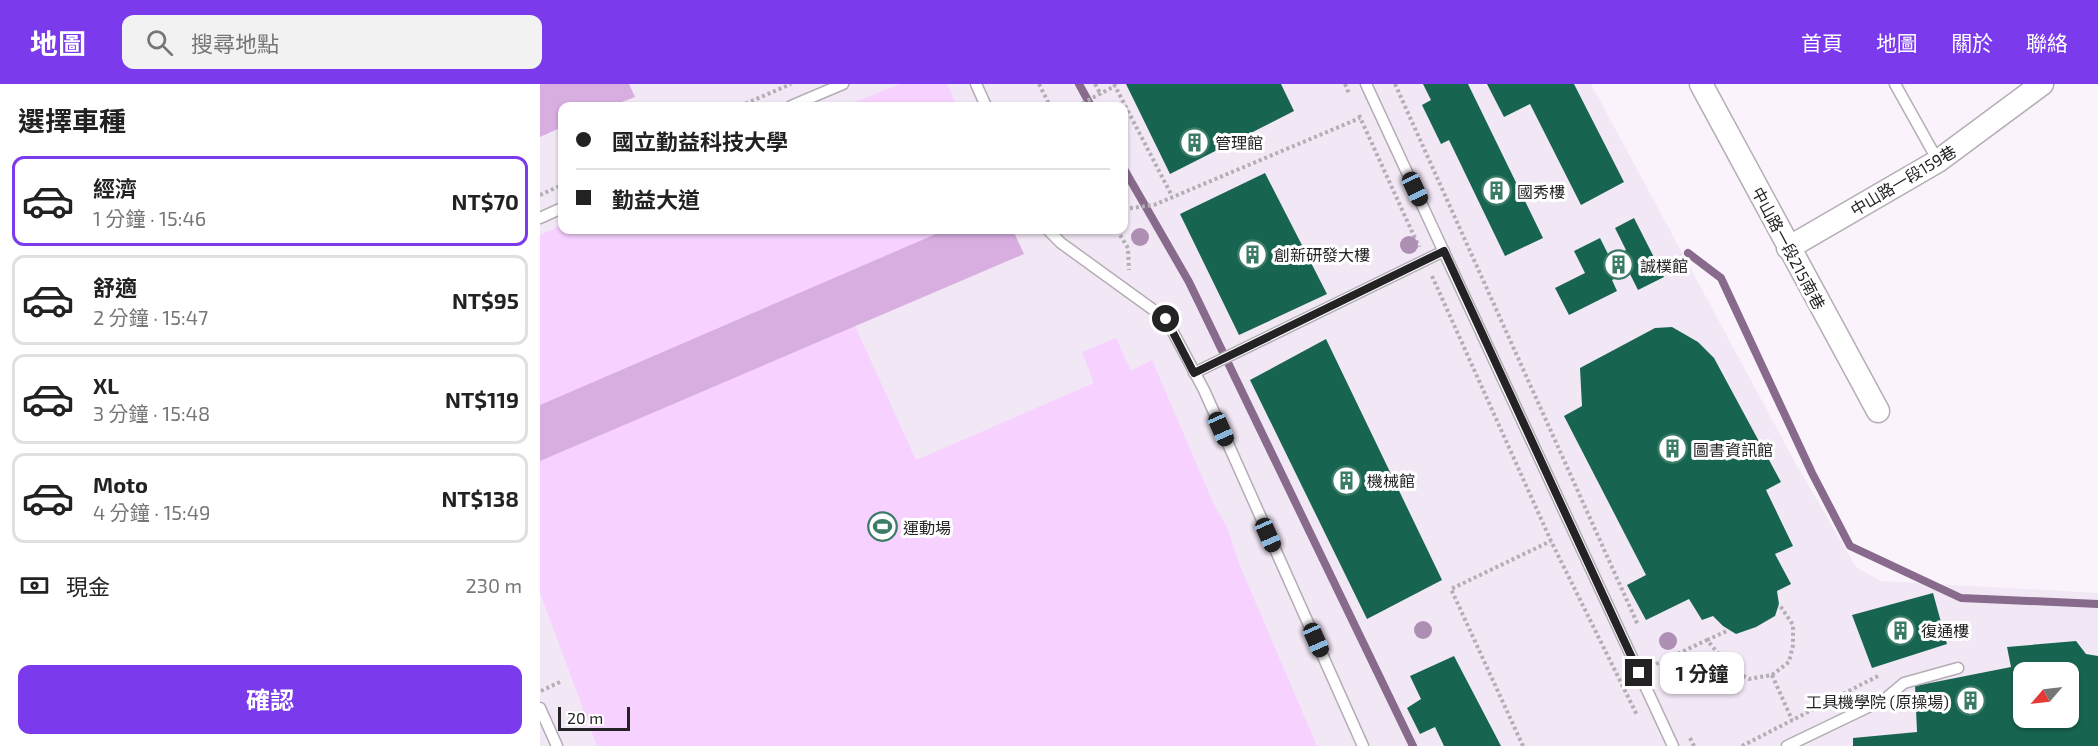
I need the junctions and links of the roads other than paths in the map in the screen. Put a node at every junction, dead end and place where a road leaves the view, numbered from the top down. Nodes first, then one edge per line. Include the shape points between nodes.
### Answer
1 (843, 84) edge
2 (976, 84) edge
3 (1366, 84) edge
4 (1701, 84) edge
5 (1896, 84) edge
6 (2042, 84) edge
7 (800, 102) edge
8 (984, 102) edge
9 (1938, 162) junction
10 (558, 210) edge
11 (540, 218) edge
12 (1052, 234) edge
13 (1788, 248) junction
14 (1444, 251) junction
15 (1194, 373) junction
16 (1878, 411) dead end
17 (1958, 668) dead end
18 (540, 708) edge
19 (556, 746) edge
20 (1363, 746) edge
21 (1673, 746) edge
22 (1787, 746) edge

1 - 7 lane
2 - 8 lane
3 - 14 lane
4 - 13 street, 中山路一段215南巷
5 - 9 lane
6 - 9 street, 中山路一段159巷
9 - 13 street, 中山路一段159巷
10 - 11 lane
12 - 15 lane via 1166,319
13 - 16 street, 中山路一段215南巷
14 - 15 lane
14 - 21 lane
15 - 20 lane
17 - 22 lane via 1904,683 1885,699
18 - 19 lane

